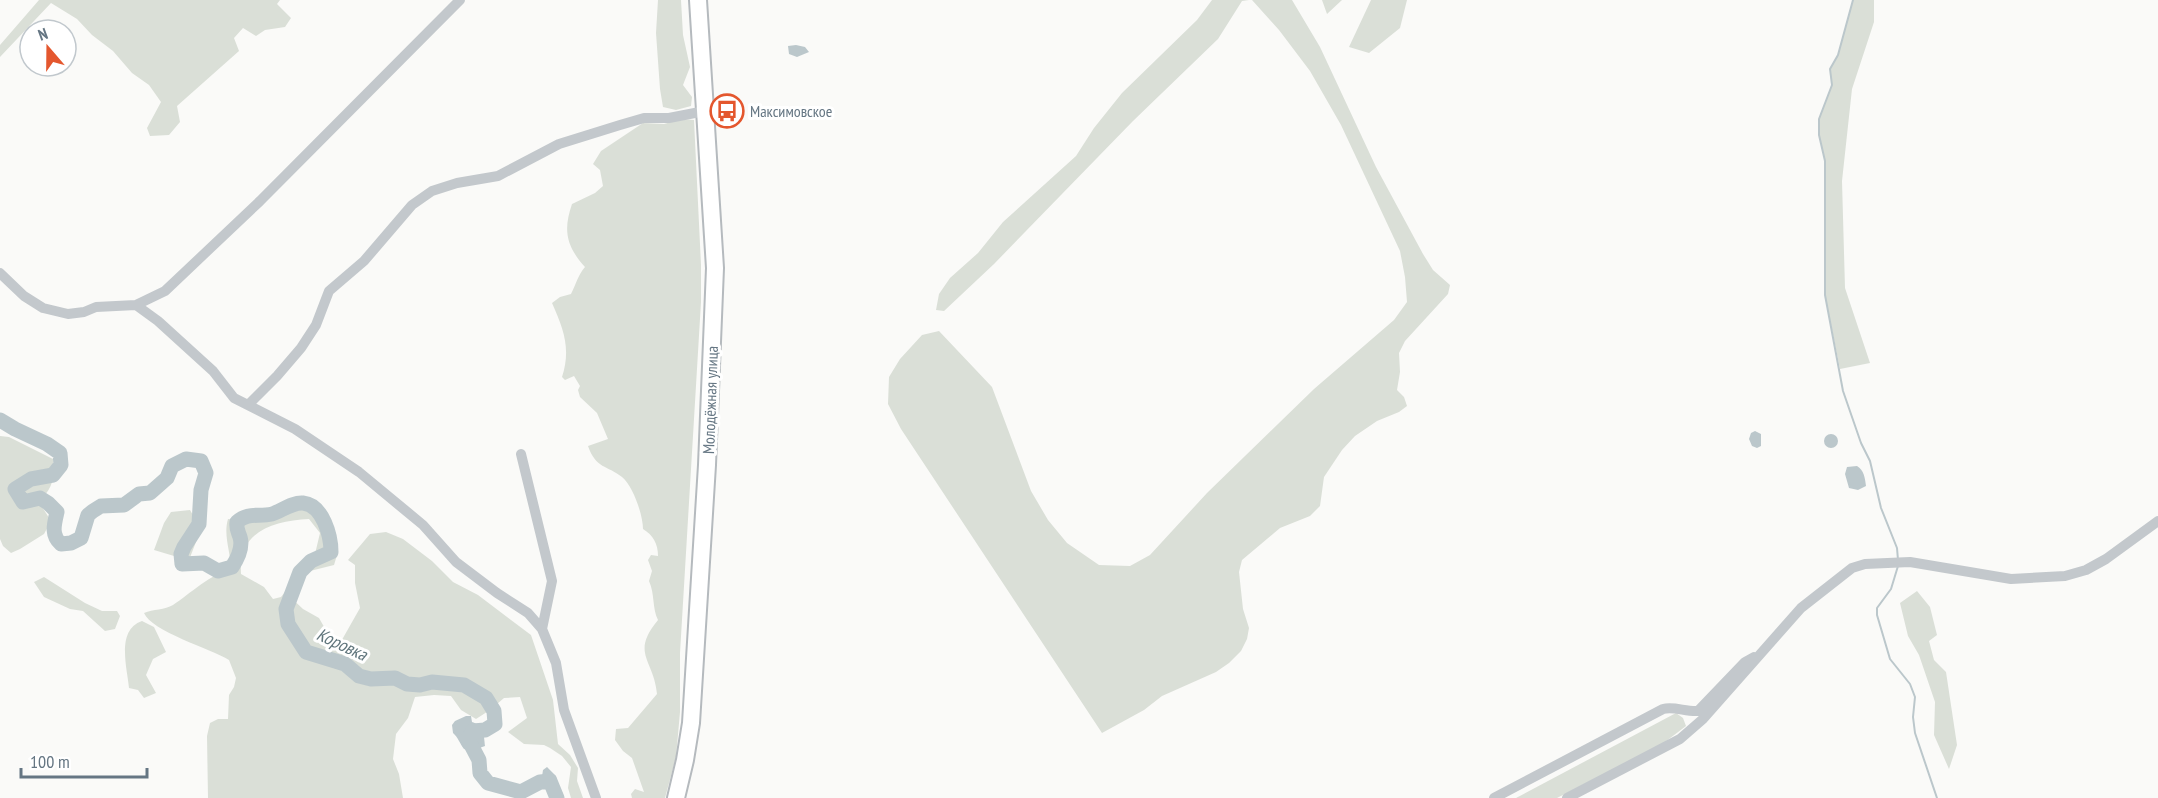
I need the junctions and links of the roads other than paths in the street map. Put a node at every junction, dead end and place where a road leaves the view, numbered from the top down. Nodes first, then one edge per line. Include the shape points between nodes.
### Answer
1 (460, 0) edge
2 (698, 0) edge
3 (705, 111) junction
4 (0, 273) edge
5 (136, 305) junction
6 (248, 405) junction
7 (521, 454) dead end
8 (2158, 520) edge
9 (542, 629) junction
10 (1763, 652) junction
11 (596, 798) edge
12 (676, 798) edge
13 (1494, 798) edge
14 (1567, 798) edge

1 - 5 street via 165,291
2 - 3 main road, Молодёжная улица
3 - 6 street via 620,124 559,144 498,176 432,191 412,205 364,261 329,291 316,325 301,348
3 - 12 main road, Молодёжная улица via 715,268 707,465 691,723
4 - 5 street via 43,308 68,314 96,307
5 - 6 street via 213,371 234,398
6 - 9 street via 295,429 359,472 423,525 456,562 528,613
7 - 9 street via 552,581
8 - 10 street via 2106,559 2065,576 2011,579 1910,562 1852,568 1801,608
9 - 11 street via 556,663 564,710
10 - 13 street via 1745,662 1698,711 1663,709
10 - 14 street via 1680,739

